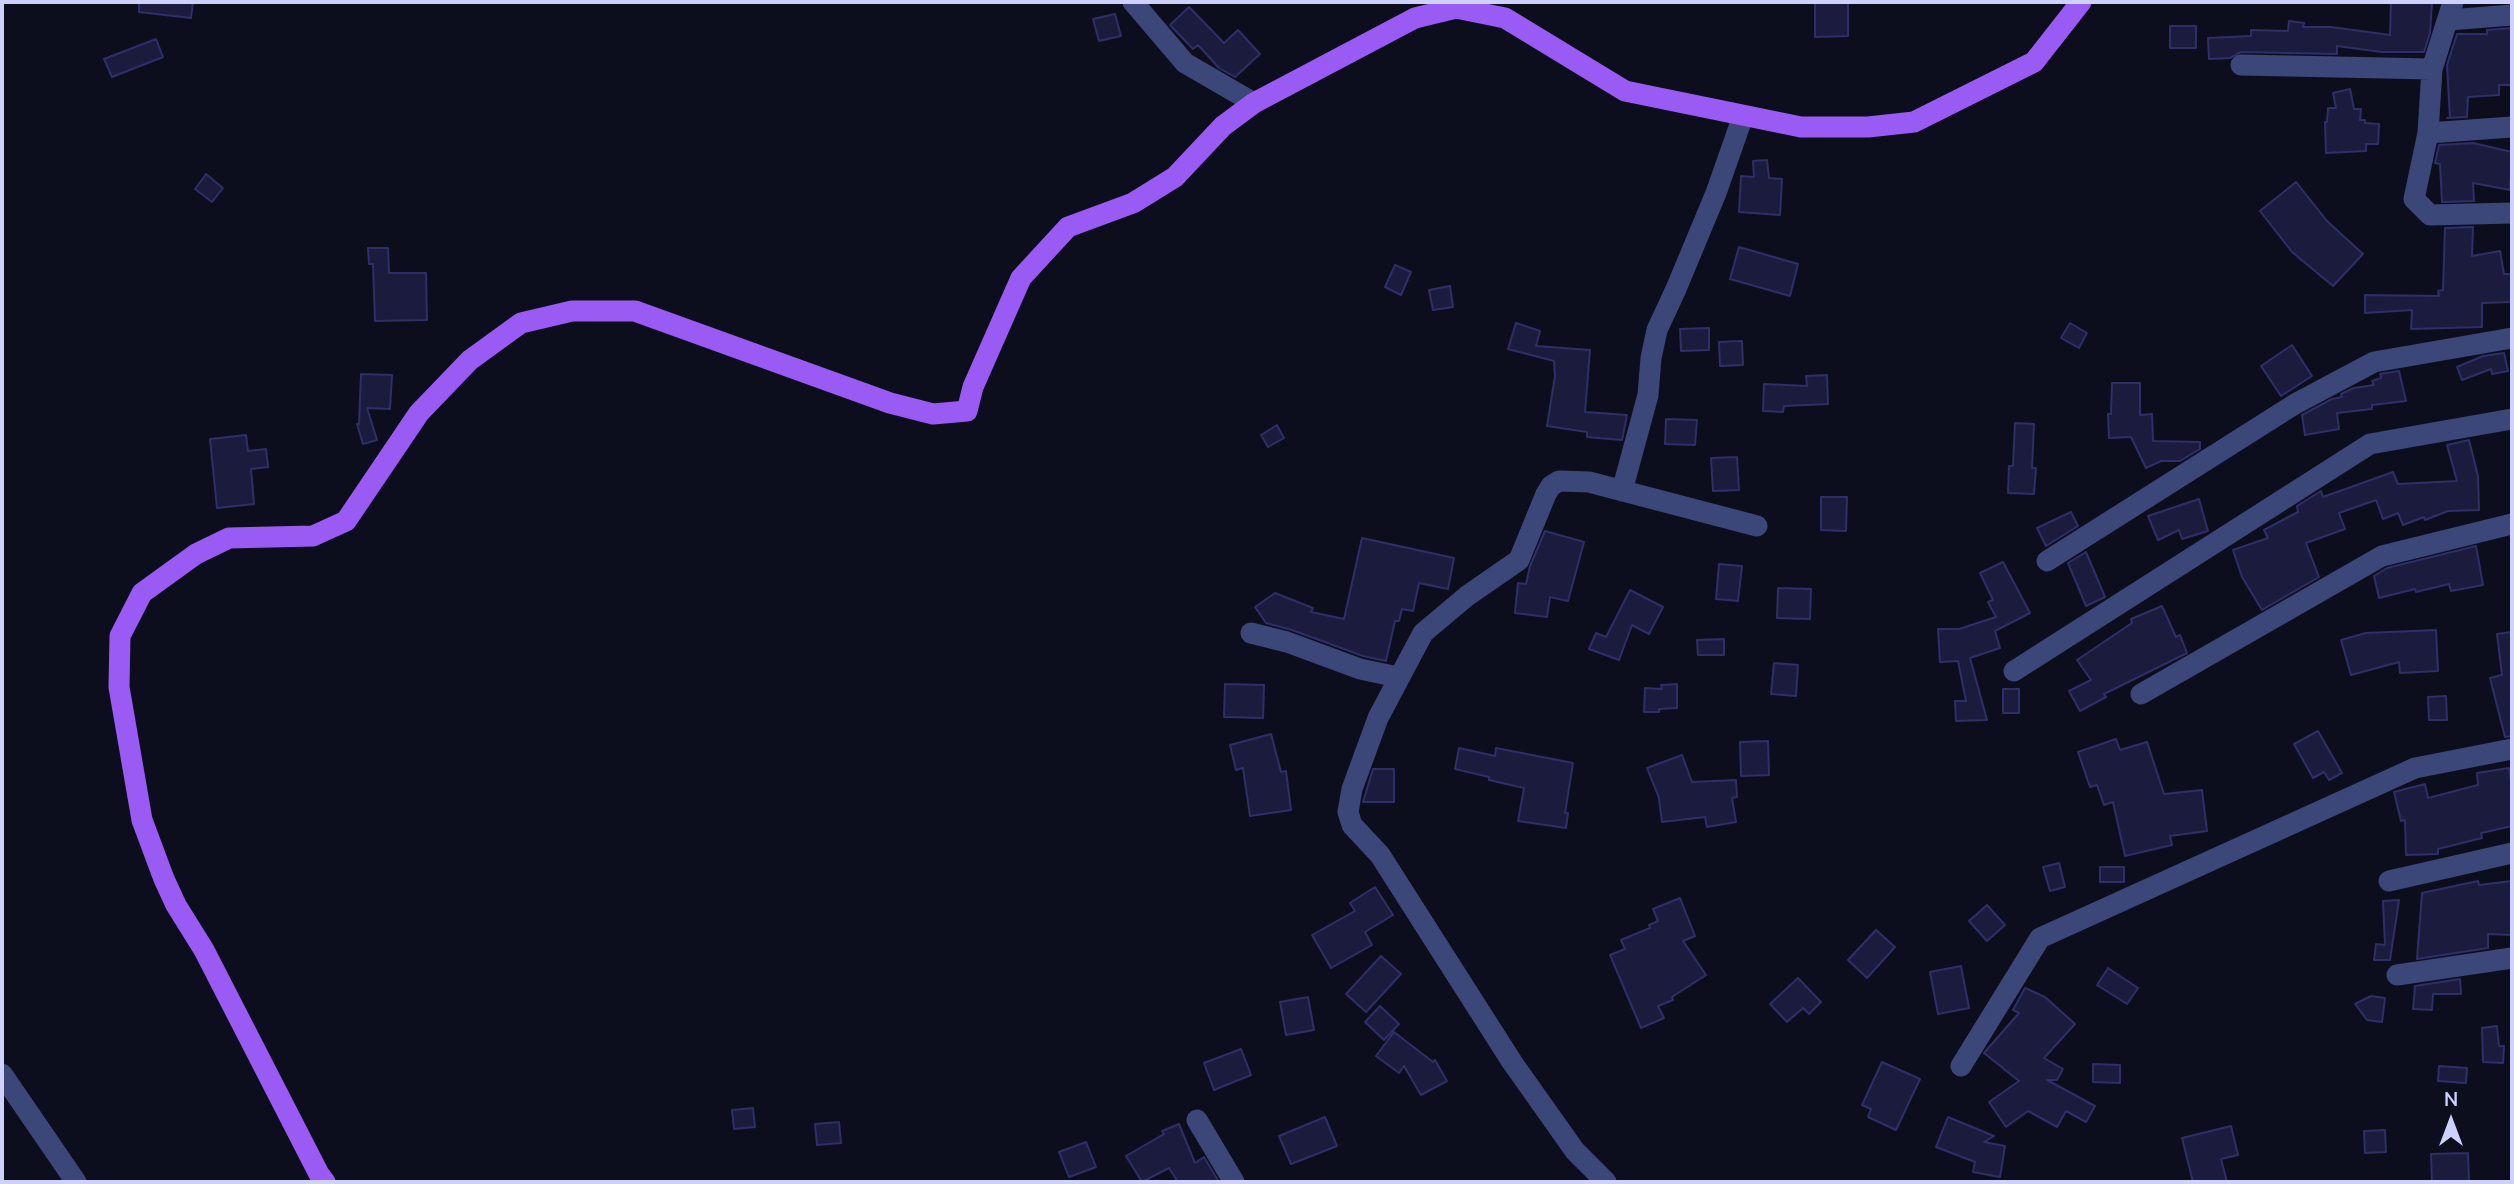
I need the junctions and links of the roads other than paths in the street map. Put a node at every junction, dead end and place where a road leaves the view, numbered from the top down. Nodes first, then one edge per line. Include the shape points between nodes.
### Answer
1 (1133, 2) edge
2 (2081, 2) edge
3 (2451, 11) edge
4 (2512, 15) edge
5 (2241, 65) dead end
6 (2432, 69) junction
7 (1254, 103) junction
8 (1743, 116) junction
9 (2512, 127) edge
10 (2428, 133) junction
11 (2512, 213) edge
12 (2512, 338) edge
13 (2512, 419) edge
14 (1622, 491) junction
15 (2512, 524) edge
16 (1757, 526) dead end
17 (2047, 561) dead end
18 (1251, 633) dead end
19 (2014, 671) dead end
20 (1398, 677) junction
21 (2141, 694) dead end
22 (2512, 749) edge
23 (2512, 853) edge
24 (2389, 881) dead end
25 (2512, 958) edge
26 (2398, 975) dead end
27 (1961, 1066) dead end
28 (2, 1074) edge
29 (1197, 1120) dead end
30 (76, 1182) edge
31 (325, 1182) edge
32 (1234, 1182) edge
33 (1606, 1182) edge

1 - 7 street via 1185,63
2 - 8 main road via 2034,62 1914,122 1801,127
3 - 4 street
3 - 6 street
5 - 6 street
6 - 10 street
7 - 8 main road via 1415,18 1456,8 1505,18 1625,91
7 - 31 main road via 1223,126 1175,177 1133,203 1068,228 1044,252 1021,278 967,411 933,414 890,403 635,311 572,311 521,323 470,360 419,413 346,521 313,536 229,538 195,554 142,593 120,636 119,687 142,820 176,905
8 - 14 street via 1716,193 1657,330 1648,395
9 - 10 street
10 - 11 street via 2414,199 2430,215
12 - 17 street via 2374,362 2295,404
13 - 19 street via 2370,444
14 - 16 street
14 - 20 street via 1572,480 1551,486 1519,560 1423,634
15 - 21 street via 2382,556
18 - 20 street
20 - 33 street via 1352,789 1348,812 1352,825 1380,855 1567,1140
22 - 27 street via 2415,768 2040,938
23 - 24 street
25 - 26 street
28 - 30 street
29 - 32 street

